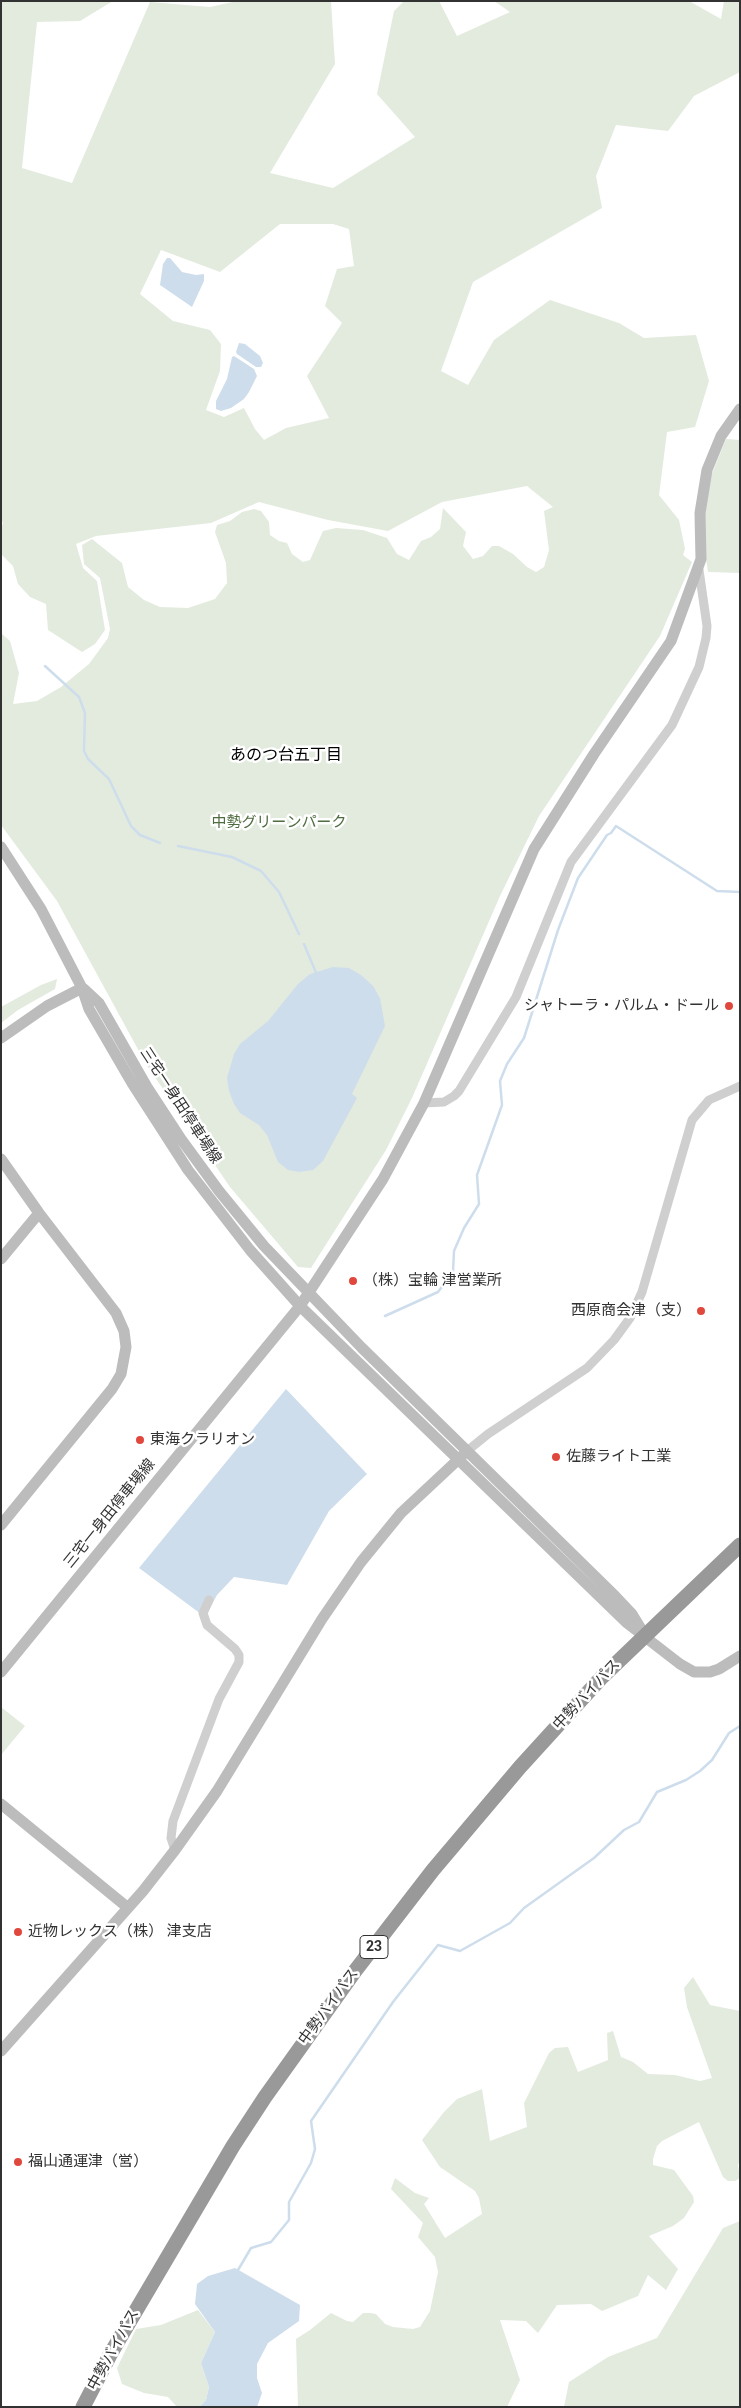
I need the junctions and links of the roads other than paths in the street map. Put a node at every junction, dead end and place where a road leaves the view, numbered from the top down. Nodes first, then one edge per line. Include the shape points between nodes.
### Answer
1 (740, 409) edge
2 (699, 570) junction
3 (1, 847) edge
4 (82, 988) junction
5 (1, 1038) edge
6 (740, 1086) edge
7 (424, 1103) junction
8 (1, 1159) edge
9 (39, 1213) junction
10 (1, 1260) edge
11 (308, 1294) junction
12 (300, 1306) junction
13 (462, 1455) junction
14 (1, 1525) edge
15 (740, 1545) edge
16 (209, 1600) dead end
17 (644, 1634) junction
18 (740, 1656) edge
19 (1, 1672) edge
20 (1, 1804) edge
21 (175, 1850) junction
22 (128, 1907) junction
23 (1, 2051) edge
24 (83, 2407) edge

1 - 2 street via 721,436 703,485
2 - 7 street via 671,641 534,849
2 - 7 street via 706,638 699,667 672,725 571,862 516,997 459,1090 444,1102
3 - 4 street, 三宅一身田停車場線 via 41,909
4 - 5 street via 46,1006
4 - 11 street, 三宅一身田停車場線 via 99,1002 147,1087 219,1190
4 - 12 street, 三宅一身田停車場線 via 98,1026 188,1170 250,1250
6 - 13 street via 709,1100 692,1120 642,1292 630,1318 614,1340 587,1368
7 - 11 street via 383,1179
8 - 9 street
9 - 10 street
9 - 14 street via 120,1319 126,1339 126,1356 112,1389
11 - 12 street, 三宅一身田停車場線
11 - 13 street
12 - 13 street
12 - 19 street, 三宅一身田停車場線
13 - 17 street via 619,1616
13 - 21 street via 401,1513 344,1584 218,1791
15 - 17 highway, 中勢バイパス / 23
16 - 21 street via 204,1613 206,1626 235,1649 240,1655 240,1662 220,1698 173,1821 170,1838
17 - 18 street via 694,1672 710,1672
17 - 24 highway, 中勢バイパス / 23 via 520,1767 433,1870 312,2030 265,2097 185,2224 110,2353
20 - 22 street
21 - 22 street
22 - 23 street

